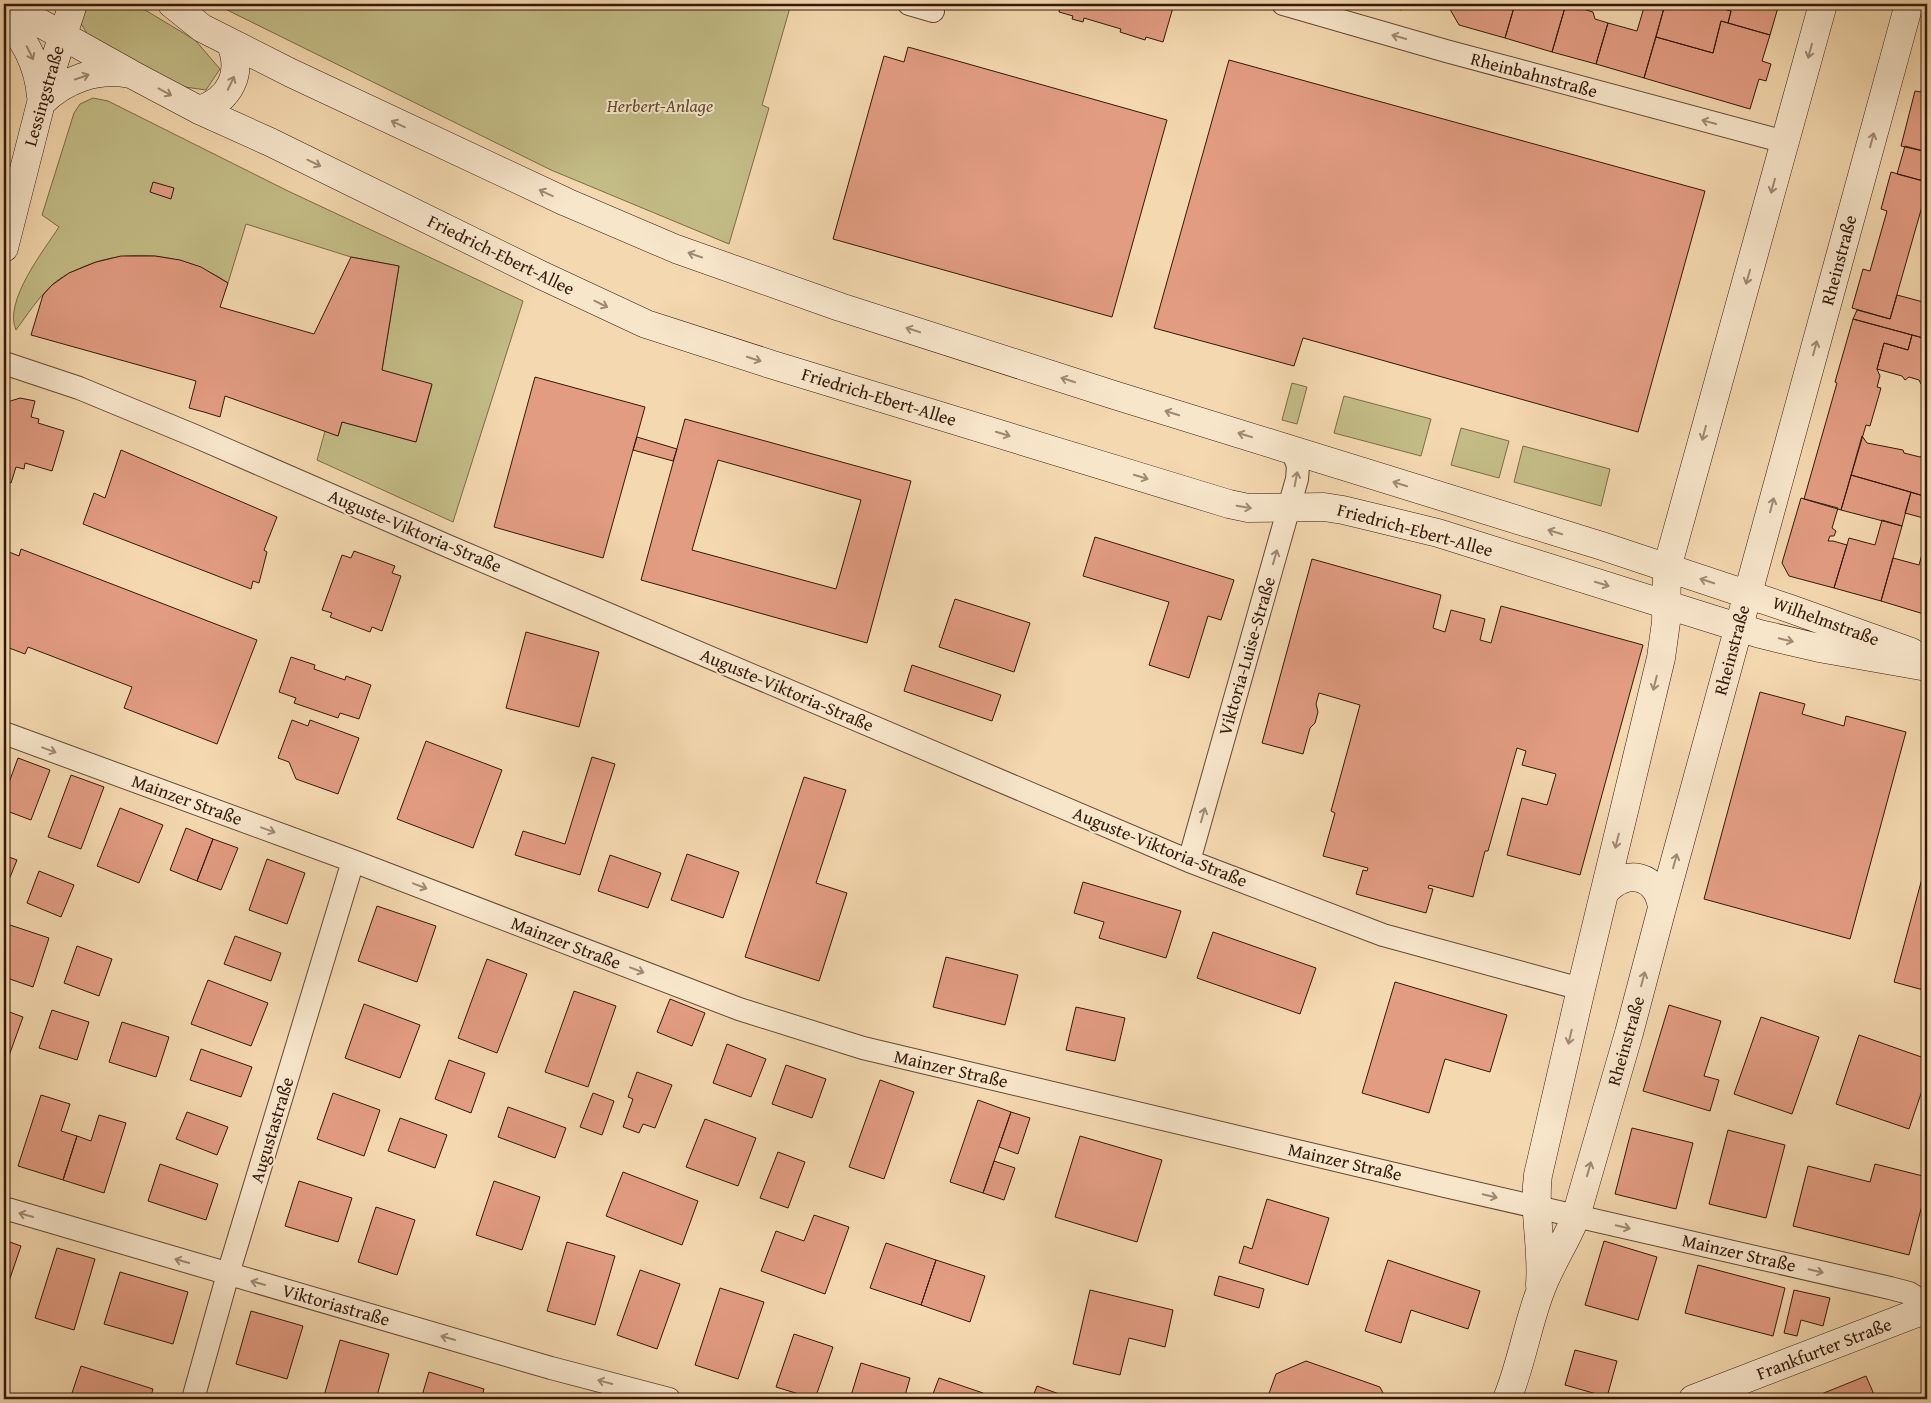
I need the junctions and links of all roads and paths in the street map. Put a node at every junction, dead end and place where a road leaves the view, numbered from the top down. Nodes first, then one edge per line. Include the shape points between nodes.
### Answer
1 (6, 4) edge
2 (73, 4) edge
3 (154, 4) edge
4 (172, 4) edge
5 (909, 4) edge
6 (1283, 4) edge
7 (1823, 4) edge
8 (1908, 4) edge
9 (933, 11) dead end
10 (4, 12) edge
11 (202, 28) junction
12 (62, 35) junction
13 (230, 42) junction
14 (131, 74) junction
15 (42, 103) junction
16 (199, 110) junction
17 (1785, 142) junction
18 (4, 248) edge
19 (4, 362) edge
20 (1292, 450) junction
21 (1289, 508) junction
22 (1667, 568) junction
23 (1747, 594) junction
24 (1665, 603) junction
25 (1739, 628) junction
26 (1927, 658) edge
27 (1927, 667) edge
28 (4, 733) edge
29 (354, 861) junction
30 (1190, 862) junction
31 (1605, 892) junction
32 (1662, 908) junction
33 (1581, 989) junction
34 (1535, 1206) junction
35 (4, 1208) edge
36 (1576, 1216) junction
37 (228, 1274) junction
38 (1540, 1291) junction
39 (1927, 1304) edge
40 (1927, 1310) edge
41 (1511, 1393) edge
42 (193, 1399) edge
43 (669, 1399) edge
44 (1693, 1399) edge

1 - 12 street, Friedrich-Ebert-Allee
2 - 12 street, Lessingstraße
3 - 11 street
4 - 11 street, Friedrich-Ebert-Allee
5 - 9 street
17 -> 6 street, Rheinbahnstraße
7 -> 17 street, Rheinstraße
23 -> 8 street, Rheinstraße
10 -> 15 street via 33,58
11 - 13 street, Friedrich-Ebert-Allee
12 - 14 street, Friedrich-Ebert-Allee
12 - 15 street, Lessingstraße
16 -> 13 street via 219,101 234,78 237,67
20 -> 13 street, Friedrich-Ebert-Allee via 840,307 676,249 566,202
15 -> 14 street, Friedrich-Ebert-Allee via 56,90 83,76 110,72
14 -> 16 street, Friedrich-Ebert-Allee
15 - 18 street, Lessingstraße
16 -> 21 street, Friedrich-Ebert-Allee via 646,324 1229,504 1248,508
17 -> 22 street, Rheinstraße
19 - 30 street, Auguste-Viktoria-Straße via 79,388 177,429
21 -> 20 street, Viktoria-Luise-Straße via 1298,470
22 -> 20 street, Friedrich-Ebert-Allee
21 -> 24 street, Friedrich-Ebert-Allee via 1343,510 1438,533
30 -> 21 street, Viktoria-Luise-Straße
23 -> 22 street, Wilhelmstraße
22 - 24 street, Rheinstraße
23 - 25 street, Rheinstraße
23 - 26 street, Wilhelmstraße
24 - 25 street, Wilhelmstraße
24 -> 31 street, Rheinstraße via 1661,658
25 -> 27 street, Wilhelmstraße via 1819,648
32 -> 25 street, Rheinstraße
28 -> 29 street, Mainzer Straße
29 -> 34 street, Mainzer Straße via 739,1009 863,1048
29 - 37 street, Augustastraße
30 - 33 street, Auguste-Viktoria-Straße via 1383,935
31 - 32 street via 1616,881 1640,878 1658,892
31 - 33 street, Rheinstraße
36 -> 32 street, Rheinstraße
33 -> 34 street, Rheinstraße via 1538,1175
34 - 36 street, Mainzer Straße
34 - 38 street, Rheinstraße via 1541,1255
37 -> 35 street, Viktoriastraße
36 - 38 street, Rheinstraße
36 -> 39 street, Mainzer Straße via 1890,1288 1909,1293
37 - 42 street, Augustastraße
43 -> 37 street, Viktoriastraße
38 - 41 street, Rheinstraße
40 - 44 street, Frankfurter Straße

